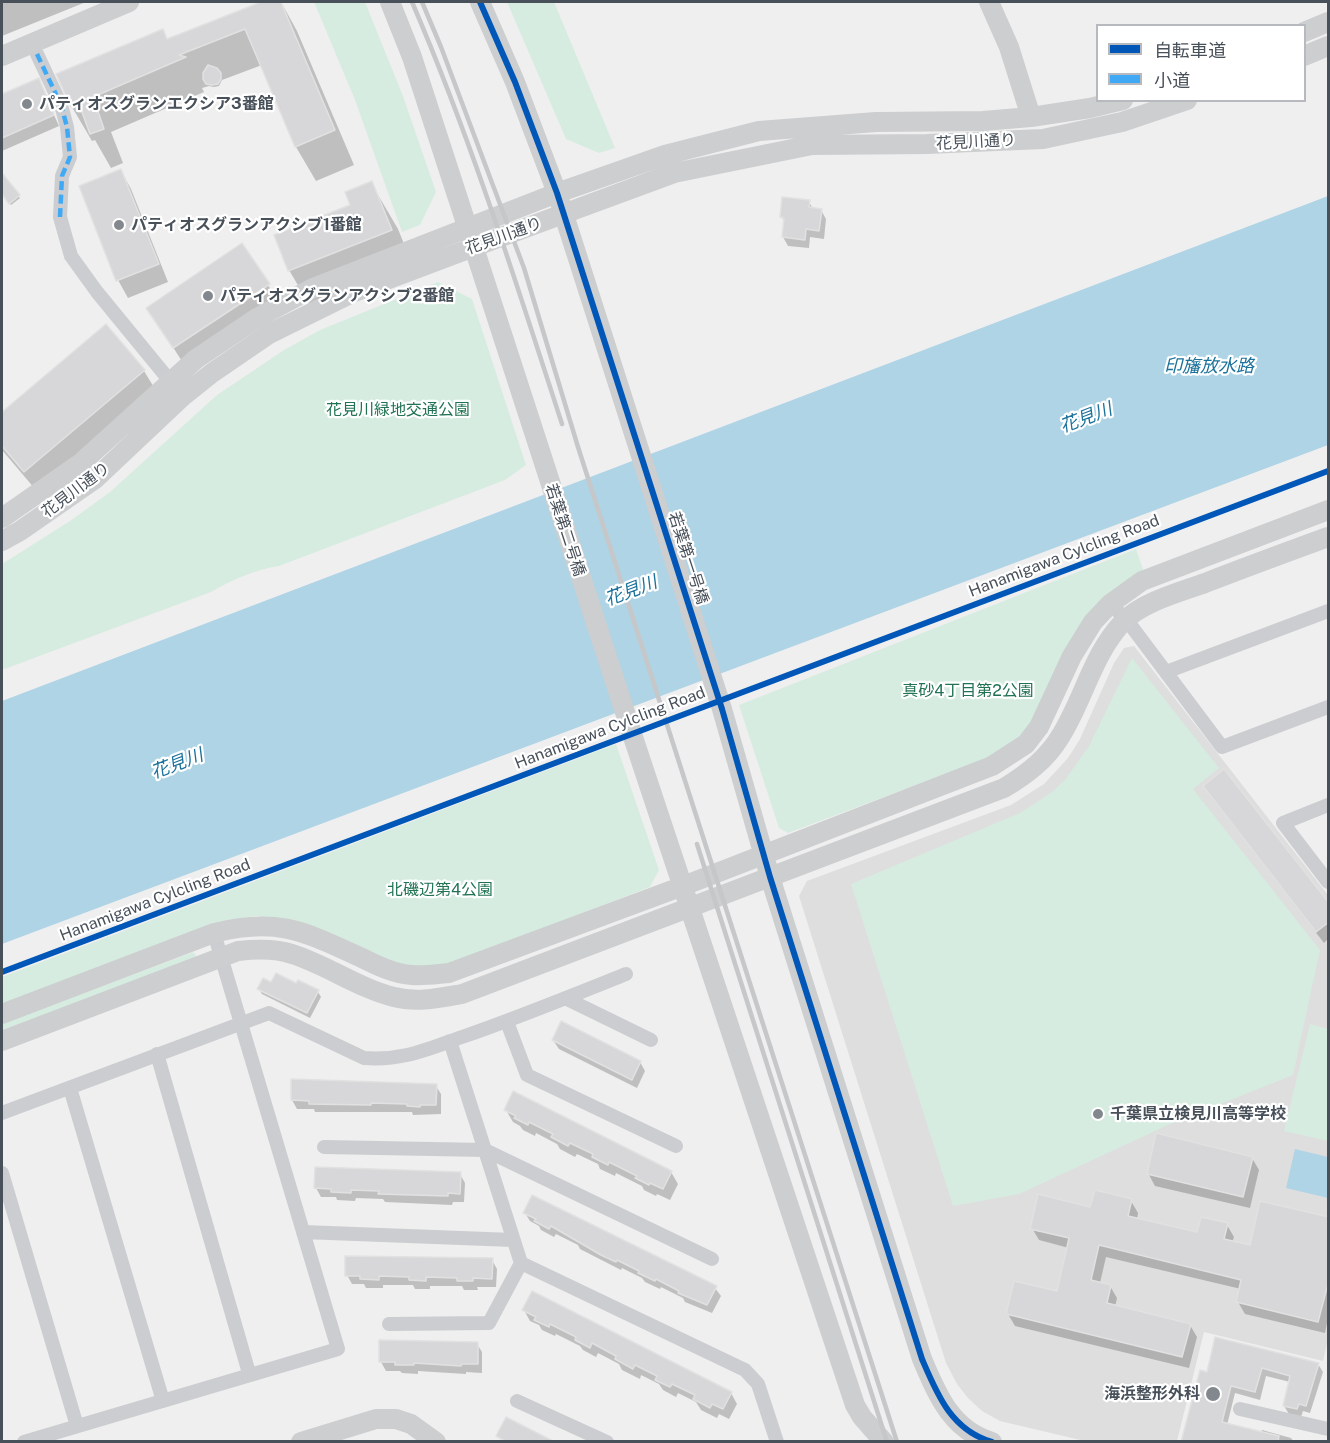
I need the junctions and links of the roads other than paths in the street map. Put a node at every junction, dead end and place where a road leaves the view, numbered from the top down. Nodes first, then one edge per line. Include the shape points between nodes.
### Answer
1 (129, 2) edge
2 (390, 2) edge
3 (480, 2) edge
4 (989, 2) edge
5 (999, 2) edge
6 (1329, 22) edge
7 (1306, 32) edge
8 (1329, 46) edge
9 (1009, 47) junction
10 (37, 54) dead end
11 (2, 56) edge
12 (1306, 56) edge
13 (1116, 102) edge
14 (1181, 102) edge
15 (1031, 117) junction
16 (557, 193) junction
17 (564, 214) junction
18 (468, 227) junction
19 (474, 247) junction
20 (170, 381) junction
21 (1329, 510) edge
22 (2, 518) edge
23 (1329, 537) edge
24 (2, 541) edge
25 (1110, 604) junction
26 (1329, 610) edge
27 (1126, 619) junction
28 (1166, 672) junction
29 (1329, 707) edge
30 (1329, 805) edge
31 (764, 855) junction
32 (770, 877) junction
33 (1329, 882) edge
34 (683, 886) junction
35 (691, 908) junction
36 (214, 933) junction
37 (220, 957) junction
38 (626, 974) dead end
39 (565, 998) junction
40 (2, 1014) edge
41 (507, 1022) junction
42 (240, 1023) junction
43 (651, 1040) dead end
44 (2, 1041) edge
45 (450, 1041) junction
46 (157, 1054) junction
47 (70, 1088) junction
48 (2, 1113) edge
49 (676, 1146) dead end
50 (324, 1147) dead end
51 (485, 1150) junction
52 (2, 1173) edge
53 (303, 1232) junction
54 (513, 1240) junction
55 (712, 1259) dead end
56 (521, 1263) junction
57 (389, 1324) dead end
58 (249, 1373) junction
59 (163, 1401) junction
60 (517, 1401) dead end
61 (1240, 1409) dead end
62 (77, 1426) junction
63 (1329, 1429) edge
64 (24, 1442) edge
65 (301, 1442) edge
66 (436, 1442) edge
67 (607, 1442) edge
68 (777, 1442) edge
69 (884, 1442) edge
70 (992, 1442) edge

1 - 11 street
2 - 18 street, 若葉第二号橋
3 - 16 street, 若葉第一号橋
4 - 9 street
5 - 9 street
6 - 7 street
8 - 12 street
9 - 15 street
10 - 20 street via 67,127 70,157 62,176 60,217 72,256
13 - 15 street, 花見川通り
14 - 17 street, 花見川通り via 1122,122 1043,139 812,145 674,173
15 - 16 street, 花見川通り via 759,131 665,156
16 - 17 street, 若葉第一号橋
16 - 18 street, 花見川通り
17 - 19 street, 花見川通り
17 - 31 street, 若葉第一号橋 via 722,709
18 - 19 street, 若葉第二号橋
18 - 20 street, 花見川通り via 313,288 257,318 196,358
19 - 24 street, 花見川通り via 352,293 269,334 182,397 95,479
19 - 34 street, 若葉第二号橋
20 - 22 street, 花見川通り via 81,463
21 - 25 street via 1142,581
23 - 27 street via 1153,602
25 - 27 street
25 - 31 street via 1093,622 1072,656 1039,727 1026,744 992,766
26 - 28 street
27 - 28 street
27 - 32 street via 1093,667 1061,737 1024,777
28 - 29 street via 1222,747
30 - 33 street via 1283,823
31 - 32 street, 若葉第一号橋
31 - 34 street
32 - 35 street
32 - 70 street, 若葉第一号橋 via 922,1359 946,1409 980,1438
34 - 35 street, 若葉第二号橋
34 - 36 street via 449,973 411,975 383,968 295,929 255,926
35 - 37 street via 462,994 427,1000 374,991 292,954 258,949
35 - 69 street, 若葉第二号橋 via 855,1405
36 - 37 street
36 - 40 street
37 - 42 street
37 - 44 street
38 - 39 street
39 - 41 street
39 - 43 street
41 - 45 street
41 - 49 street via 527,1075
42 - 45 street via 269,1013 364,1058 404,1057
42 - 46 street
42 - 53 street
45 - 51 street
46 - 47 street
46 - 58 street
47 - 48 street
47 - 59 street
50 - 51 street
51 - 54 street
51 - 55 street
52 - 62 street
53 - 54 street
53 - 58 street via 338,1348
54 - 56 street
56 - 57 street via 489,1323
56 - 68 street via 745,1370 758,1384
58 - 59 street
59 - 62 street
60 - 67 street
61 - 63 street
62 - 64 street
65 - 66 street via 376,1419 411,1424

